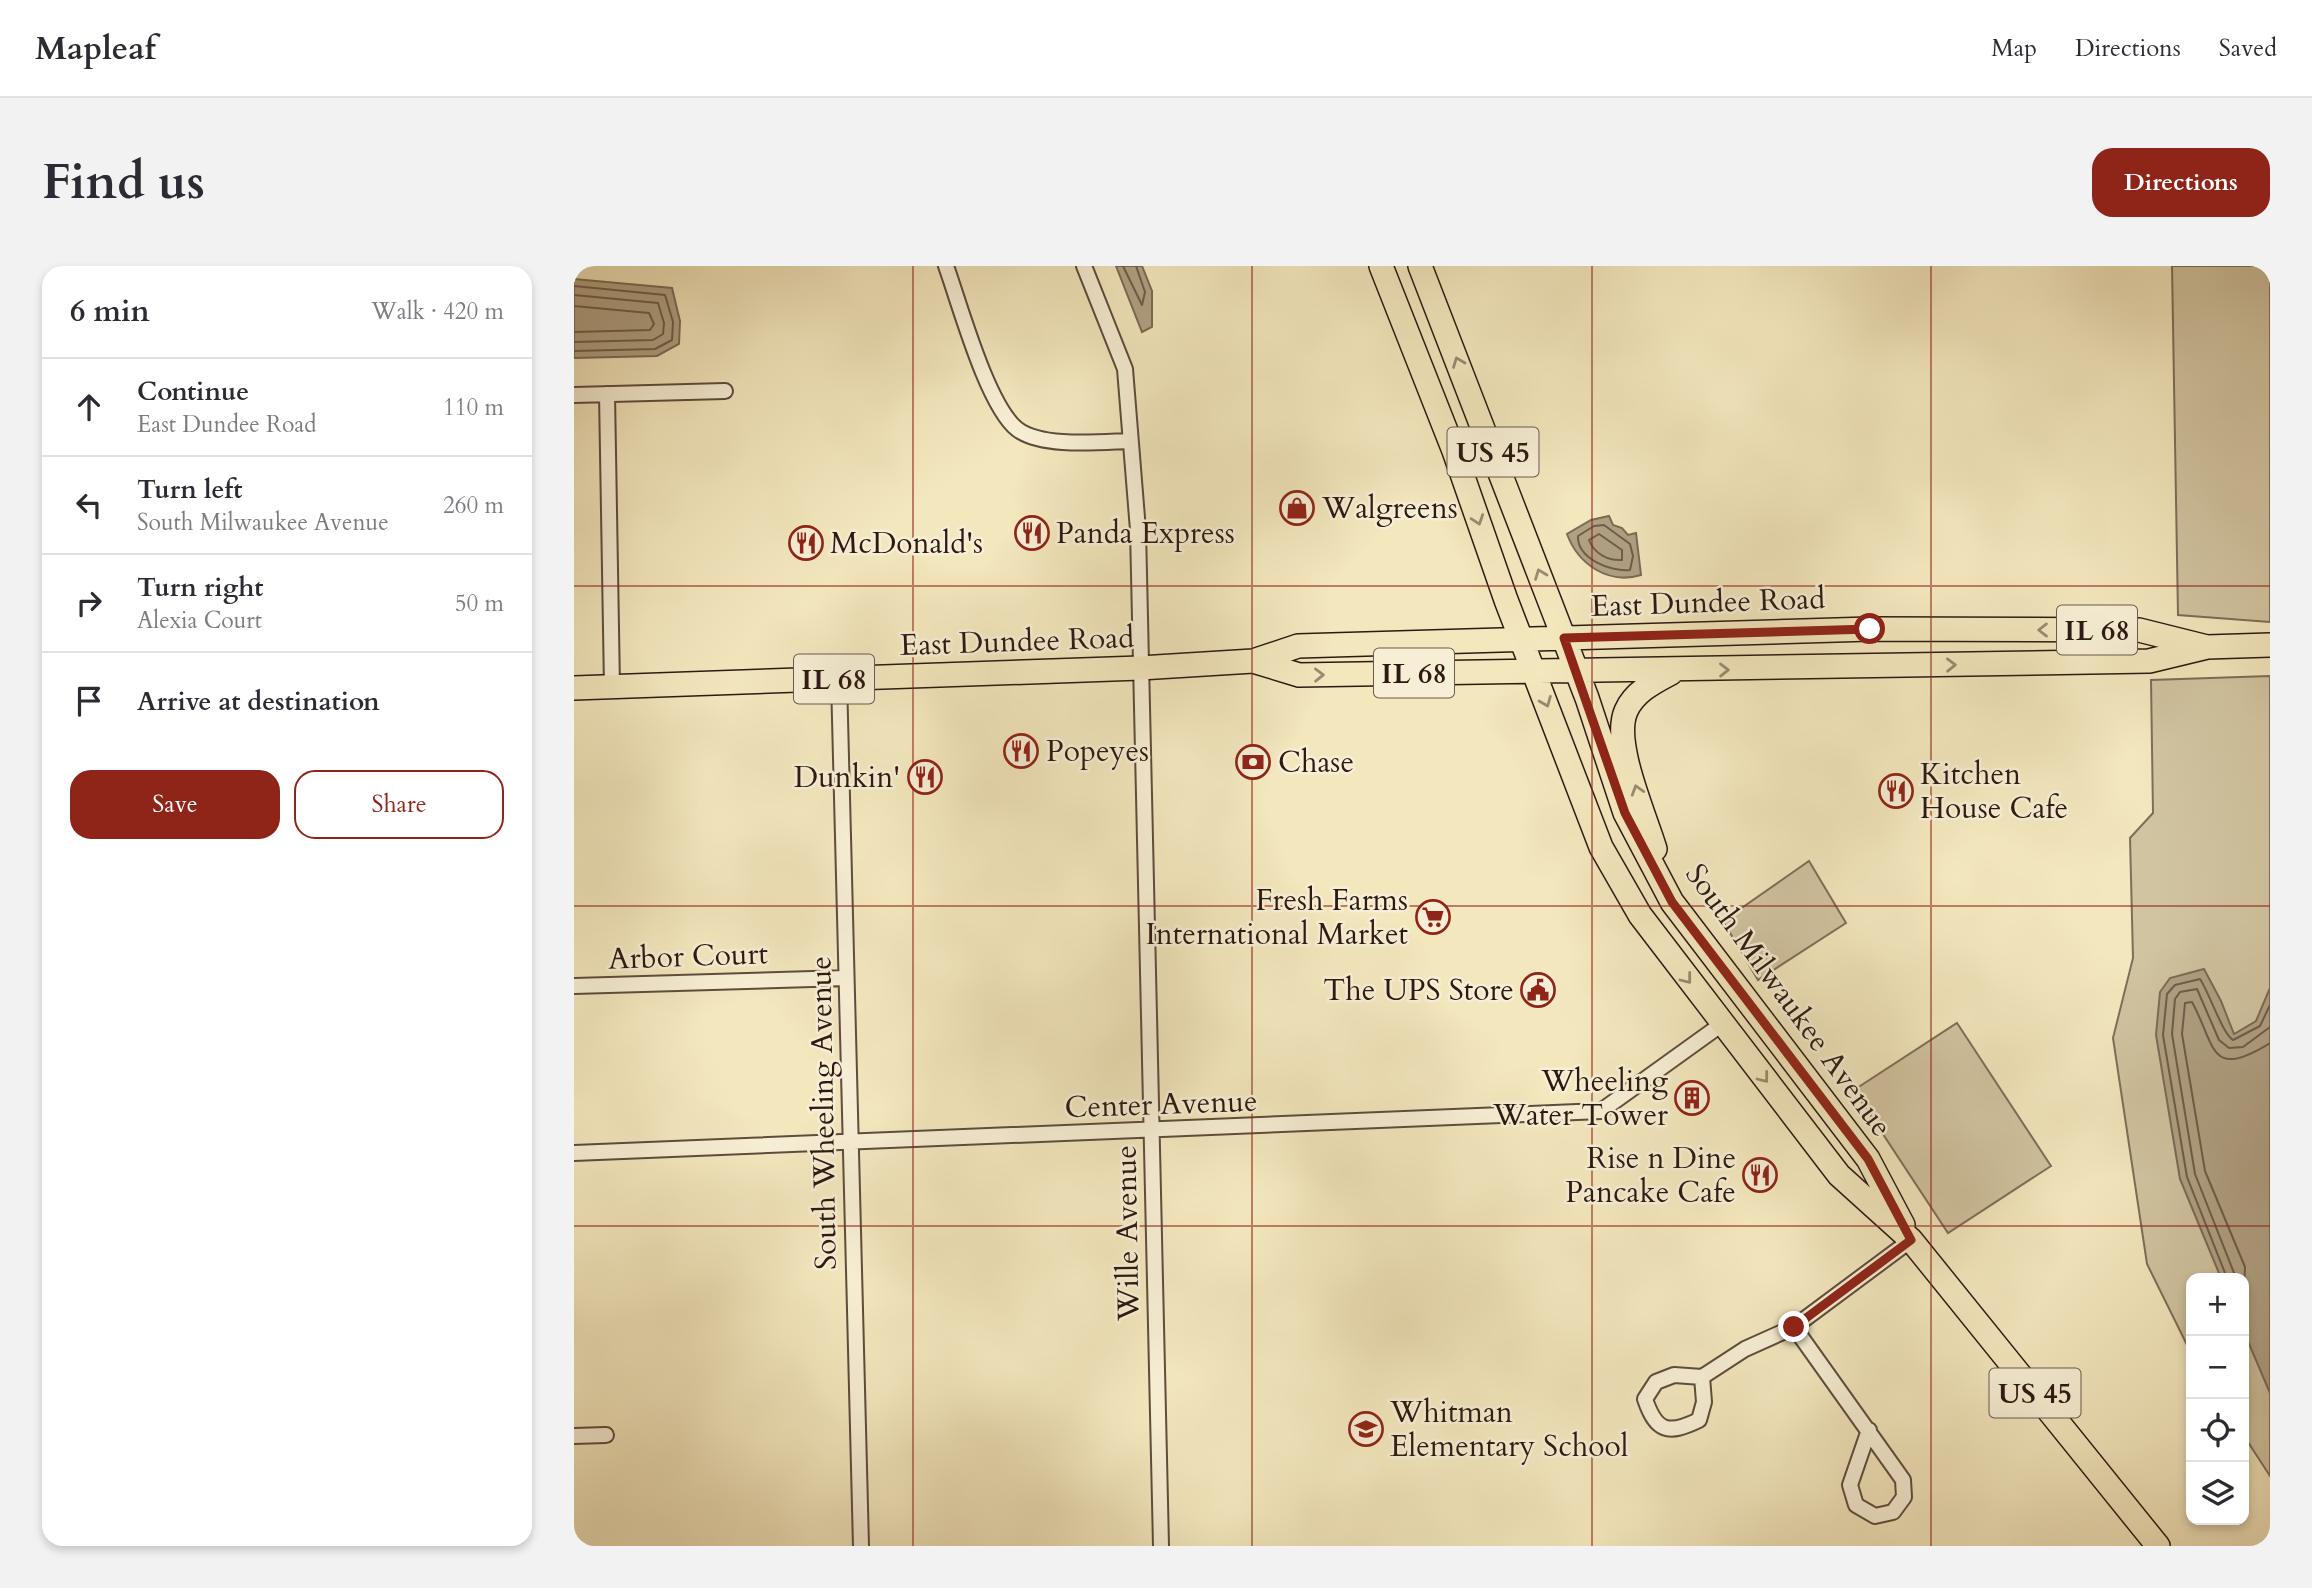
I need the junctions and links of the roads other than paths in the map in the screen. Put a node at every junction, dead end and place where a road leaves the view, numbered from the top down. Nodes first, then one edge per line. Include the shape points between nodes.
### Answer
1 (946, 266) edge
2 (1084, 266) edge
3 (1381, 266) edge
4 (1420, 266) edge
5 (725, 391) dead end
6 (607, 394) junction
7 (574, 395) edge
8 (1129, 441) junction
9 (1564, 638) junction
10 (1521, 639) junction
11 (2270, 645) edge
12 (2207, 647) junction
13 (1253, 661) junction
14 (1140, 668) junction
15 (1577, 671) junction
16 (1675, 671) junction
17 (1533, 672) junction
18 (839, 679) junction
19 (612, 687) junction
20 (574, 688) edge
21 (1672, 902) junction
22 (846, 978) junction
23 (574, 986) edge
24 (1722, 1024) junction
25 (1151, 1130) junction
26 (850, 1143) junction
27 (574, 1153) edge
28 (1911, 1240) junction
29 (1794, 1327) junction
30 (1702, 1377) junction
31 (1869, 1430) junction
32 (606, 1435) dead end
33 (574, 1436) edge
34 (860, 1546) edge
35 (1161, 1546) edge
36 (2158, 1546) edge

1 - 8 street via 998,406 1018,430 1041,439 1070,442
2 - 8 street, Wille Avenue via 1125,369
3 -> 10 main road, US 45
9 -> 4 main road, US 45
5 - 6 street
6 - 7 street
6 - 19 street
8 - 14 street, Wille Avenue via 1138,530
9 - 10 main road, East Dundee Road / IL 68
12 -> 9 main road, East Dundee Road / IL 68 via 2139,629 1870,629
9 - 15 main road, South Milwaukee Avenue / US 45
10 - 13 main road, East Dundee Road / IL 68 via 1298,646
10 - 17 main road, South Milwaukee Avenue / US 45
11 - 12 main road, East Dundee Road / IL 68
16 -> 12 main road, East Dundee Road / IL 68 via 2149,661
13 - 14 main road, East Dundee Road / IL 68
13 -> 17 main road, East Dundee Road / IL 68 via 1299,675
14 - 18 main road, East Dundee Road / IL 68
14 - 25 street, Wille Avenue
15 - 16 main road, East Dundee Road / IL 68
15 - 17 main road, East Dundee Road / IL 68
15 - 21 main road, South Milwaukee Avenue / US 45 via 1625,813
21 -> 16 main road via 1622,732 1634,698
17 -> 24 main road, South Milwaukee Avenue / US 45 via 1601,847 1651,933
18 - 19 main road, East Dundee Road / IL 68
18 - 22 street, South Wheeling Avenue
19 - 20 main road, East Dundee Road / IL 68
21 - 28 main road, South Milwaukee Avenue / US 45 via 1868,1159
22 - 23 street, Arbor Court
22 - 26 street, South Wheeling Avenue
24 - 25 street, Center Avenue via 1601,1111
24 -> 28 main road, South Milwaukee Avenue / US 45 via 1839,1175
25 - 26 street, Center Avenue
25 - 35 street, Wille Avenue
26 - 27 street, Center Avenue
26 - 34 street, South Wheeling Avenue
28 - 29 street
28 - 36 main road, South Milwaukee Avenue / US 45
29 - 30 street via 1745,1349
29 - 31 street
30 - 30 street via 1674,1375 1656,1382 1645,1399 1652,1419 1664,1429 1681,1429 1699,1420 1704,1402
31 - 31 street via 1903,1479 1904,1497 1893,1512 1875,1516 1856,1505 1850,1485
32 - 33 street

